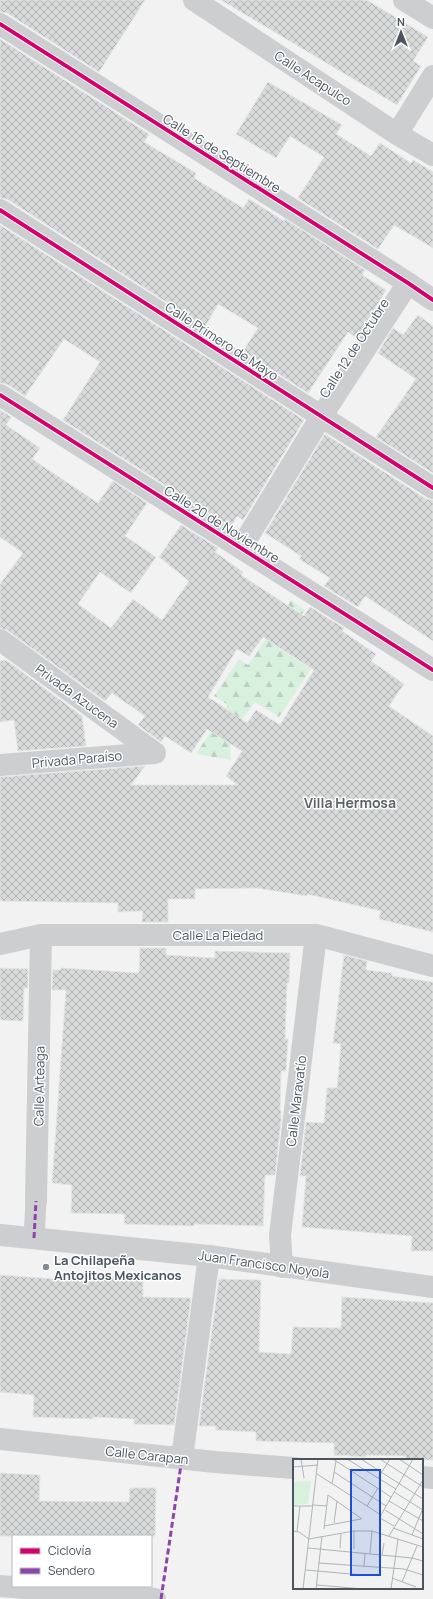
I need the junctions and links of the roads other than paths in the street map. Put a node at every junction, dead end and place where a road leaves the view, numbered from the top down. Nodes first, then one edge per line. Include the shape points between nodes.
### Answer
1 (194, 0) edge
2 (404, 0) edge
3 (433, 18) edge
4 (0, 24) edge
5 (433, 76) edge
6 (397, 134) junction
7 (433, 155) edge
8 (0, 210) edge
9 (408, 283) junction
10 (433, 300) edge
11 (0, 395) edge
12 (321, 417) junction
13 (433, 488) edge
14 (241, 548) junction
15 (0, 640) edge
16 (433, 670) edge
17 (155, 753) joint
18 (0, 765) edge
19 (41, 935) junction
20 (316, 935) junction
21 (0, 944) edge
22 (433, 966) edge
23 (36, 1201) joint
24 (0, 1235) edge
25 (34, 1238) junction
26 (209, 1256) junction
27 (282, 1267) junction
28 (433, 1287) edge
29 (0, 1439) edge
30 (182, 1458) junction
31 (293, 1468) edge
32 (423, 1477) edge
33 (433, 1478) edge
34 (0, 1586) edge
35 (155, 1599) edge

1 - 6 street, Calle Acapulco
2 - 3 street
4 - 9 street, Calle 16 de Septiembre
5 - 6 street
6 - 7 street, Calle Acapulco
8 - 12 street, Calle Primero de Mayo
9 - 10 street, Calle 16 de Septiembre
9 - 12 street, Calle 12 de Octubre
11 - 14 street, Calle 20 de Noviembre
12 - 13 street, Calle Primero de Mayo
12 - 14 street, Calle 12 de Octubre
14 - 16 street, Calle 20 de Noviembre
15 - 17 street, Privada Azucena
17 - 18 street, Privada Paraíso
19 - 20 street, Calle La Piedad
19 - 21 street, Calle La Piedad
19 - 23 street, Calle Arteaga
20 - 22 street, Calle La Piedad
20 - 27 street, Calle Maravatío via 280,1235
23 - 25 street, Calle Arteaga
24 - 25 street, Juan Francisco Noyola
25 - 26 street, Juan Francisco Noyola
26 - 27 street, Juan Francisco Noyola
26 - 30 street
27 - 28 street, Juan Francisco Noyola
29 - 30 street, Calle Carapan
30 - 31 street, Calle Carapan
32 - 33 street
34 - 35 street

